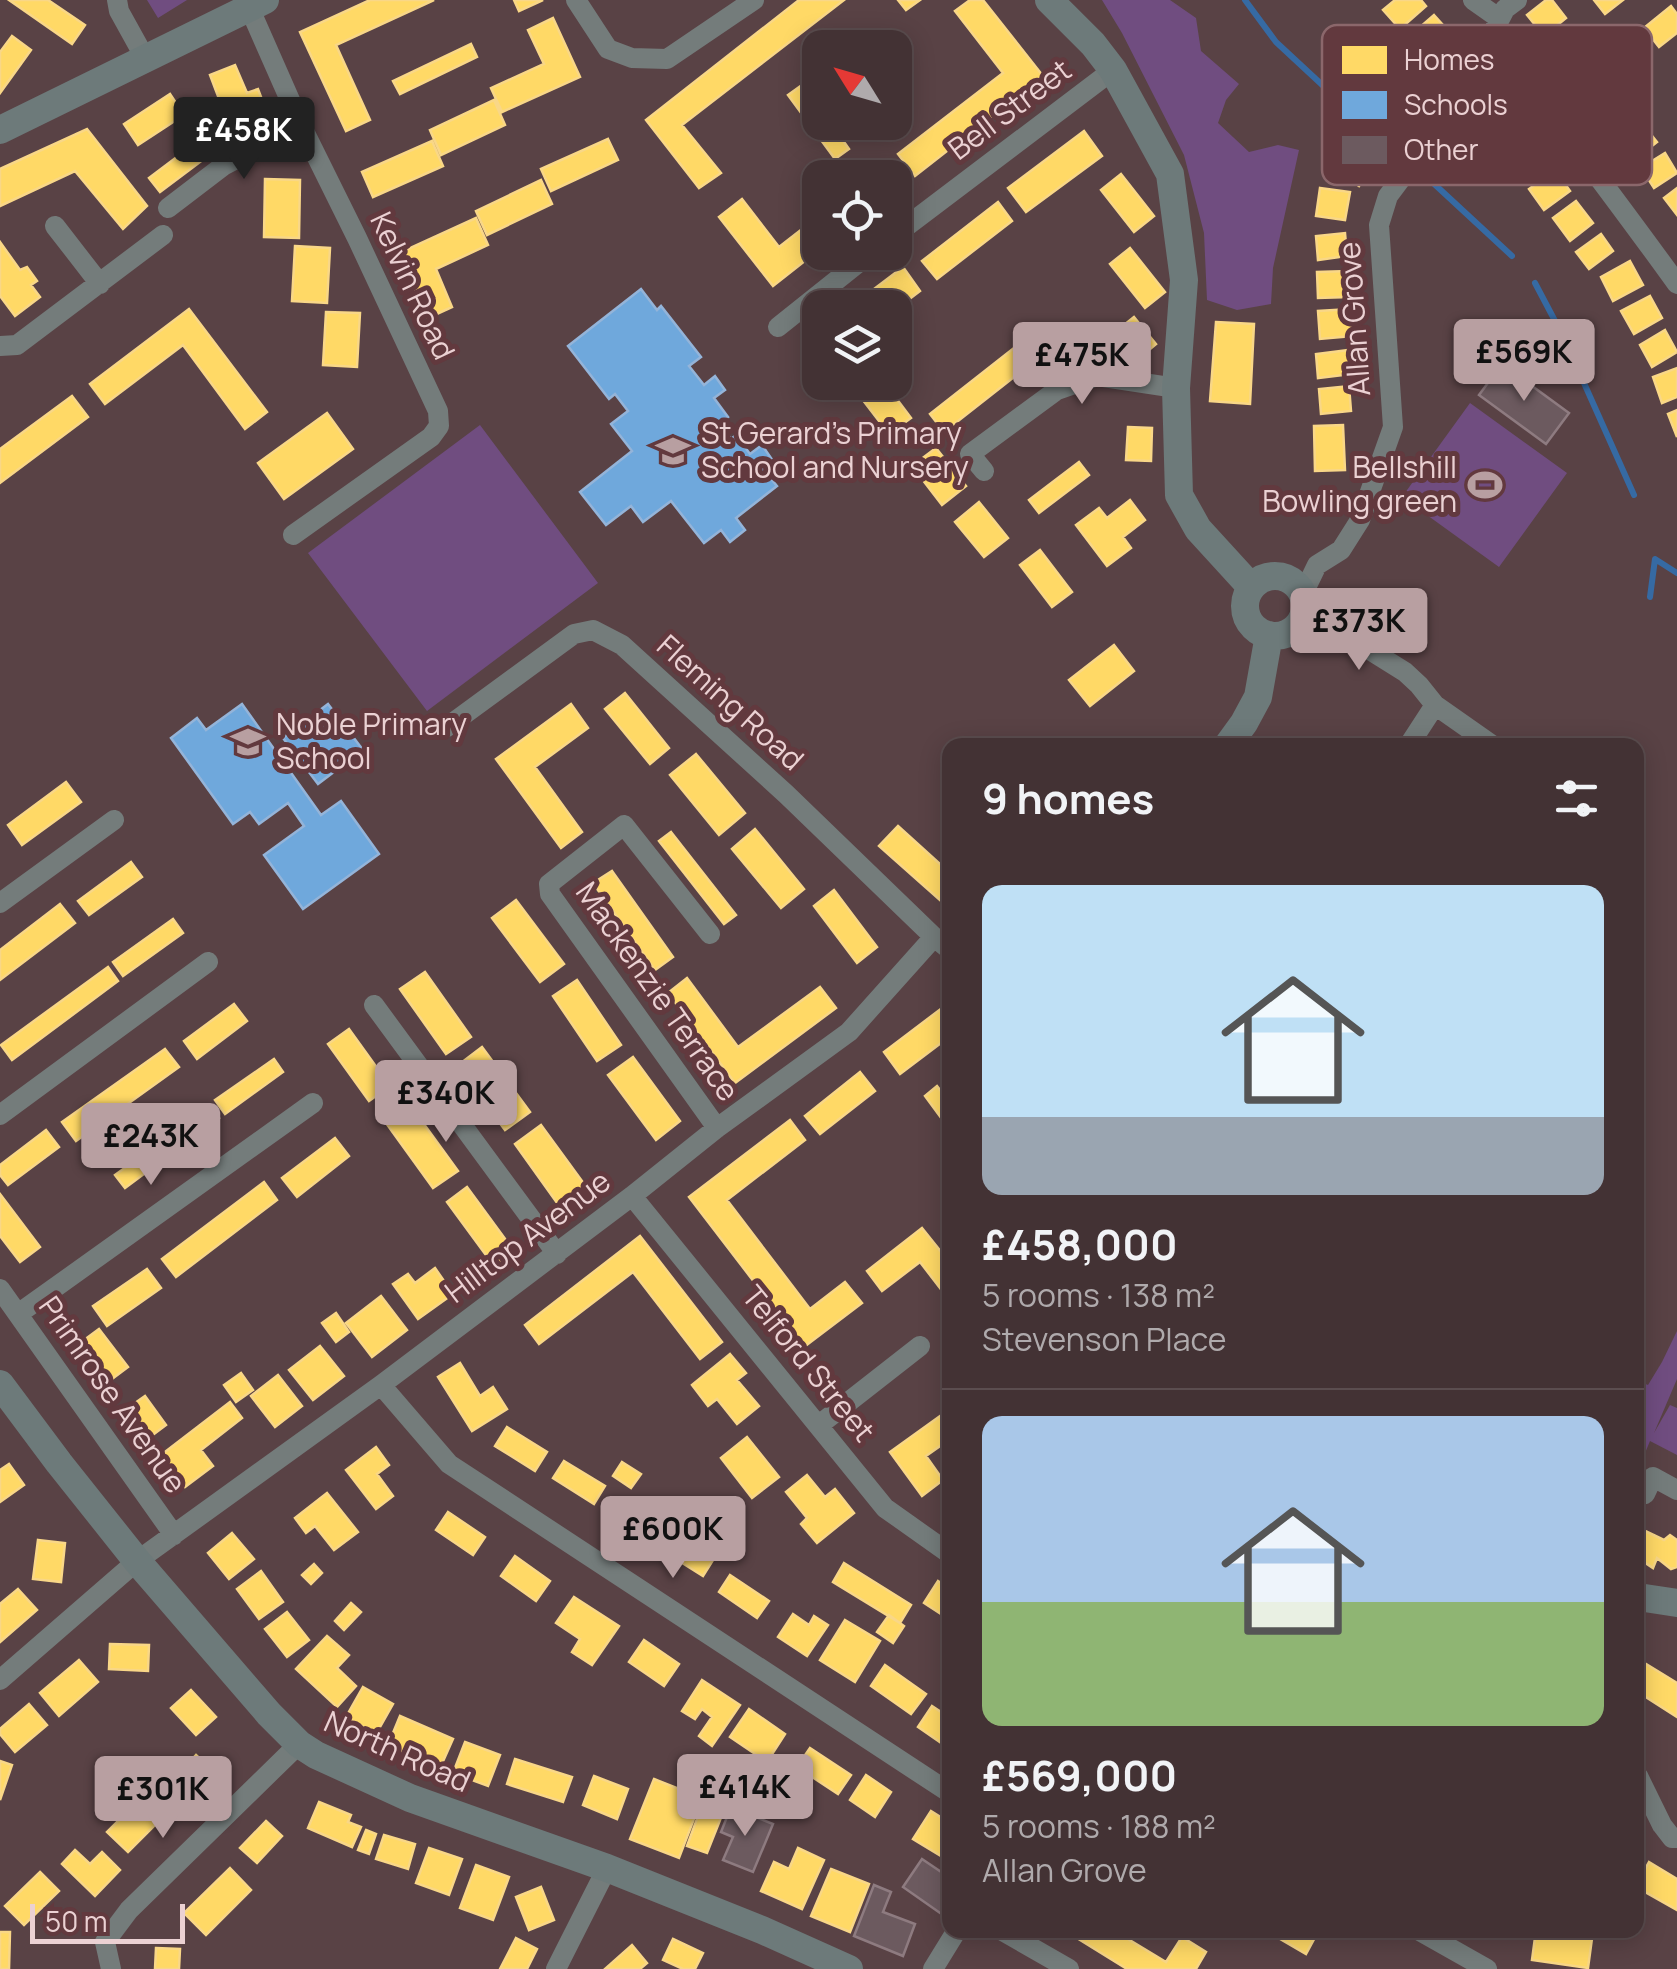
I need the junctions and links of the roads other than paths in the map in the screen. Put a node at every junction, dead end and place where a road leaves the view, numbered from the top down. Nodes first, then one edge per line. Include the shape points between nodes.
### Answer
1 (117, 0) edge
2 (576, 0) edge
3 (754, 0) edge
4 (1048, 0) edge
5 (1473, 0) edge
6 (1517, 0) edge
7 (257, 4) edge
8 (1500, 20) junction
9 (1497, 25) edge
10 (145, 58) junction
11 (1113, 70) junction
12 (301, 125) junction
13 (0, 130) edge
14 (1396, 185) edge
15 (1606, 185) edge
16 (168, 208) dead end
17 (912, 222) edge
18 (55, 226) dead end
19 (163, 235) dead end
20 (849, 270) edge
21 (100, 284) junction
22 (1677, 284) edge
23 (778, 327) dead end
24 (0, 346) edge
25 (1176, 388) junction
26 (984, 471) dead end
27 (293, 535) dead end
28 (1251, 587) junction
29 (1303, 606) junction
30 (1268, 635) junction
31 (1435, 705) junction
32 (447, 727) dead end
33 (1233, 738) edge
34 (1414, 738) edge
35 (1482, 738) edge
36 (114, 820) dead end
37 (0, 903) edge
38 (710, 934) dead end
39 (942, 944) edge
40 (208, 962) dead end
41 (374, 1005) dead end
42 (312, 1103) dead end
43 (0, 1115) edge
44 (717, 1128) junction
45 (632, 1196) junction
46 (557, 1254) junction
47 (0, 1289) edge
48 (18, 1314) junction
49 (920, 1346) dead end
50 (0, 1384) edge
51 (382, 1385) junction
52 (820, 1425) junction
53 (1677, 1490) edge
54 (1645, 1494) dead end
55 (174, 1535) junction
56 (942, 1548) edge
57 (137, 1561) junction
58 (1644, 1598) edge
59 (1677, 1603) edge
60 (0, 1680) edge
61 (298, 1744) junction
62 (1644, 1788) edge
63 (942, 1789) edge
64 (1674, 1838) edge
65 (607, 1868) junction
66 (952, 1938) edge
67 (1015, 1938) edge
68 (1432, 1938) edge
69 (110, 1969) edge
70 (556, 1969) edge
71 (849, 1969) edge
72 (932, 1969) edge
73 (1069, 1969) edge
74 (1487, 1969) edge

1 - 10 street
2 - 3 street via 608,49 667,59
4 - 11 street
5 - 8 street
6 - 8 street
7 - 10 street
7 - 12 street, Kelvin Road
8 - 9 street
10 - 13 street
11 - 17 street, Bell Street
11 - 25 street via 1170,174 1184,280
12 - 16 street via 222,166
12 - 27 street, Kelvin Road via 438,411 439,426
14 - 29 street, Allan Grove via 1378,225 1394,427 1360,520 1341,550 1317,565
15 - 22 street
18 - 21 street
19 - 21 street
20 - 23 street
21 - 24 street via 18,346
25 - 26 street via 1096,376 1057,390 970,454
25 - 28 street via 1179,495 1198,530
28 - 29 street via 1286,577 1296,584
28 - 30 street via 1247,618
29 - 30 street via 1292,631
29 - 31 street via 1405,672
30 - 33 street via 1258,697
31 - 34 street
31 - 35 street
32 - 39 street, Fleming Road via 574,634 592,630 622,644
36 - 37 street
38 - 44 street, Mackenzie Terrace via 624,825 549,884
39 - 44 street, Hilltop Avenue via 849,1032
40 - 43 street
41 - 46 street
42 - 48 street
44 - 45 street, Hilltop Avenue
45 - 46 street, Hilltop Avenue
45 - 52 street, Telford Street
46 - 51 street, Hilltop Avenue
47 - 48 street, Primrose Avenue
48 - 55 street, Primrose Avenue
49 - 52 street
50 - 57 street, North Road
51 - 55 street, Hilltop Avenue
51 - 63 street via 449,1464
52 - 56 street, Telford Street via 885,1508
53 - 54 street via 1653,1477
55 - 57 street, Hilltop Avenue
57 - 60 street, Hilltop Avenue
57 - 61 street, North Road
58 - 59 street
61 - 65 street, North Road via 410,1798
61 - 69 street via 129,1910 105,1942
62 - 64 street
65 - 70 street
65 - 71 street, North Road
66 - 72 street
67 - 73 street
68 - 74 street

